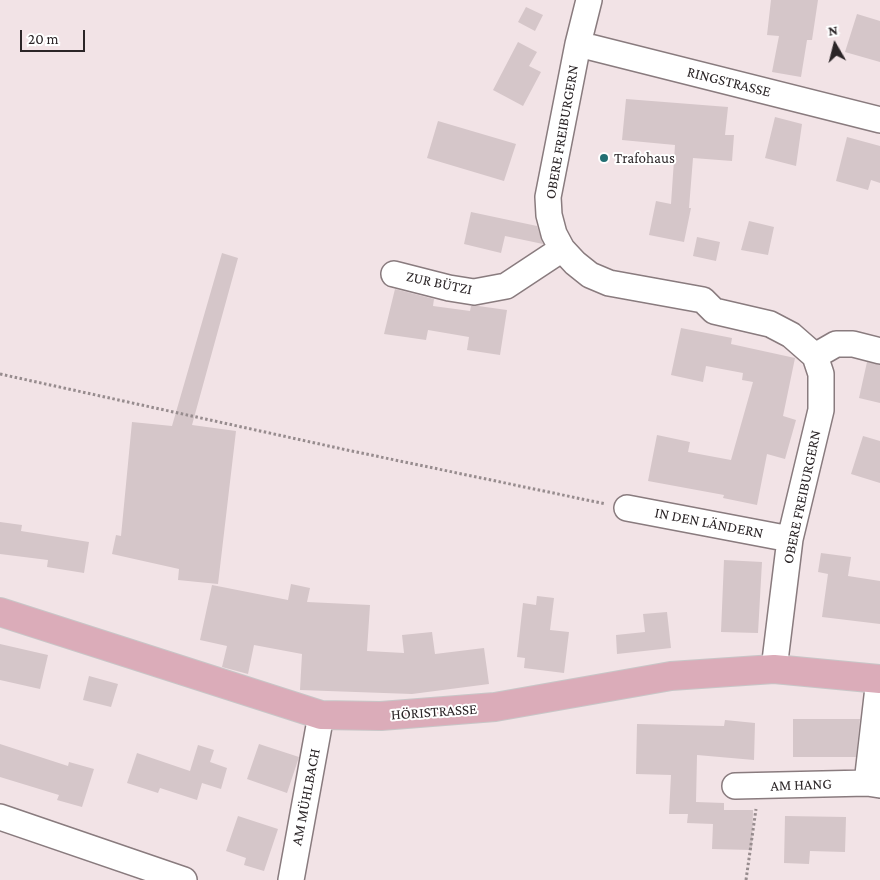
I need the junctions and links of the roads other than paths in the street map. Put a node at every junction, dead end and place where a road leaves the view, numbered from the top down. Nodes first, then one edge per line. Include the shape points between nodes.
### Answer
1 (588, 0) edge
2 (578, 44) junction
3 (880, 120) edge
4 (562, 249) junction
5 (394, 274) dead end
6 (880, 351) edge
7 (815, 356) junction
8 (627, 508) road end
9 (790, 539) junction
10 (0, 612) edge
11 (774, 669) junction
12 (880, 679) edge
13 (321, 715) junction
14 (874, 784) edge
15 (747, 786) road end
16 (0, 817) edge
17 (184, 880) edge
18 (291, 880) edge

1 - 2 street, OBERE FREIBURGERN
2 - 3 street, RINGSTRASSE
2 - 4 street, OBERE FREIBURGERN via 548,197 554,234
4 - 5 street, ZUR BÜTZI via 506,286 474,292
4 - 7 street, OBERE FREIBURGERN via 590,275 609,283 703,300 714,312 770,324 792,335
6 - 7 street via 853,344 836,344
7 - 9 street, OBERE FREIBURGERN via 821,374 821,410
8 - 9 street, IN DEN LÄNDERN
9 - 11 street, OBERE FREIBURGERN
10 - 13 main road, HÖRISTRASSE
11 - 12 main road, HÖRISTRASSE
11 - 13 main road, HÖRISTRASSE via 671,676 495,707 380,716
12 - 14 street, AM HANG
13 - 18 street, AM MÜHLBACH
14 - 15 street, AM HANG
16 - 17 street

